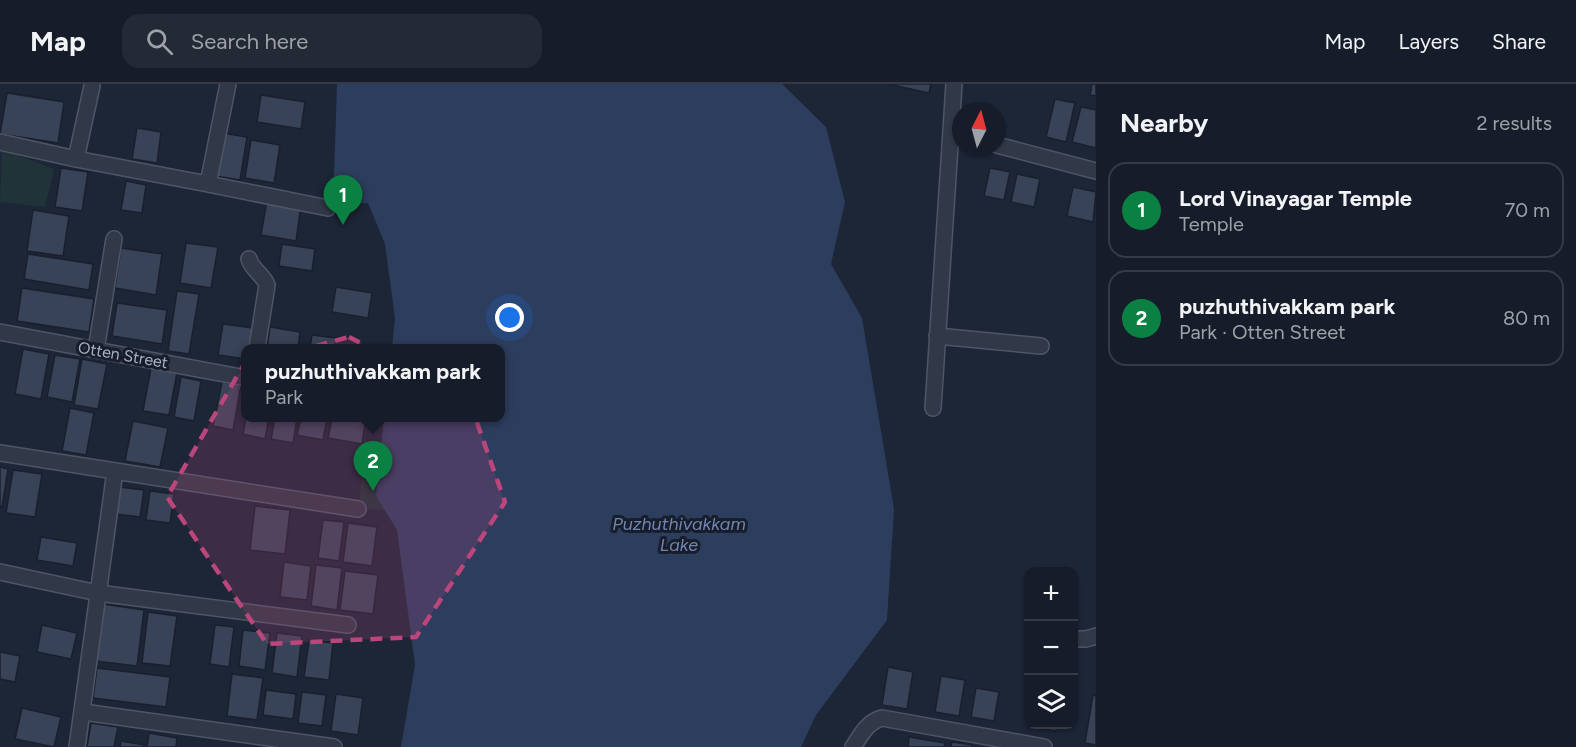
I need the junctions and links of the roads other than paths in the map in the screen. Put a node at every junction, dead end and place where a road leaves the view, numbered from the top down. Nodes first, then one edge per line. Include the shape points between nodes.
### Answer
1 (228, 84) edge
2 (954, 84) edge
3 (90, 85) edge
4 (955, 102) edge
5 (0, 142) edge
6 (1006, 147) edge
7 (954, 156) edge
8 (76, 159) junction
9 (1096, 171) edge
10 (208, 184) junction
11 (328, 208) dead end
12 (114, 239) dead end
13 (249, 259) dead end
14 (0, 332) edge
15 (937, 336) junction
16 (258, 344) edge
17 (1041, 346) dead end
18 (96, 350) junction
19 (241, 377) edge
20 (933, 408) dead end
21 (0, 453) edge
22 (115, 471) junction
23 (358, 509) dead end
24 (0, 572) edge
25 (98, 593) junction
26 (348, 625) dead end
27 (1096, 636) edge
28 (1078, 639) edge
29 (83, 712) junction
30 (76, 747) edge
31 (334, 747) edge
32 (854, 747) edge
33 (1044, 747) edge

1 - 10 street
2 - 4 street
3 - 8 street
5 - 8 street
6 - 9 street
7 - 15 street
8 - 10 street
10 - 11 street
12 - 18 street
13 - 16 street via 267,285
14 - 18 street, Otten Street
15 - 17 street
15 - 20 street
18 - 19 street, Otten Street
21 - 22 street
22 - 23 street
22 - 25 street
24 - 25 street
25 - 26 street
25 - 29 street
27 - 28 street
29 - 30 street
29 - 31 street
32 - 33 street via 866,727 882,718

